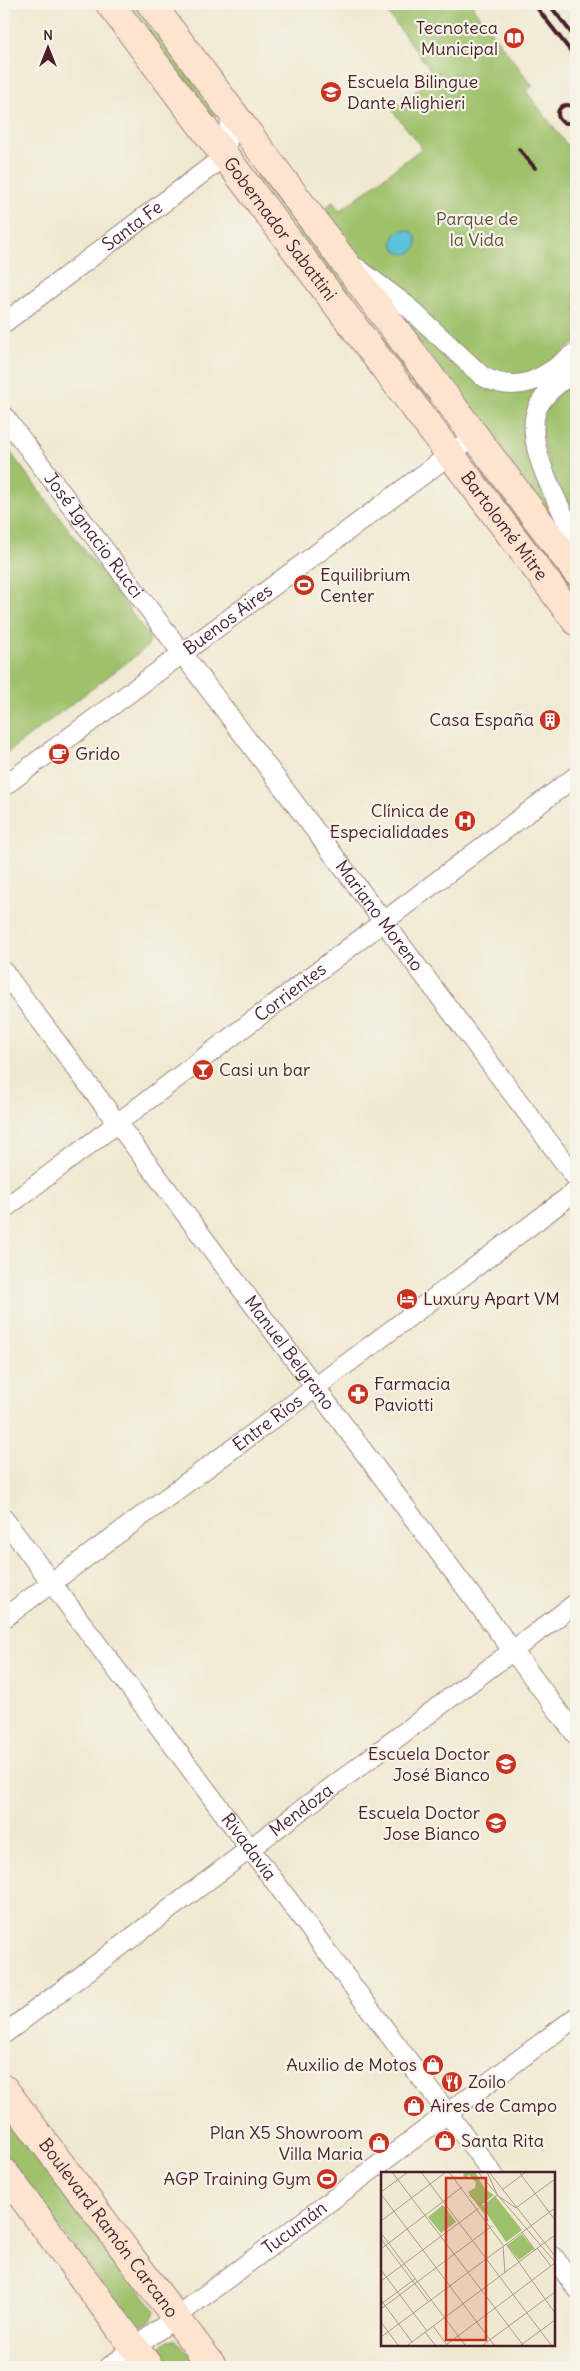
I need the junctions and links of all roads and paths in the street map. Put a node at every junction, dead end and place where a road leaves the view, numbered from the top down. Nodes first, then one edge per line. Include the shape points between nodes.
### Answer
1 (110, 4) edge
2 (151, 4) edge
3 (232, 112) junction
4 (266, 156) junction
5 (233, 166) junction
6 (338, 253) junction
7 (4, 323) edge
8 (576, 352) edge
9 (576, 370) edge
10 (4, 416) edge
11 (475, 436) junction
12 (450, 454) junction
13 (576, 540) edge
14 (576, 571) edge
15 (576, 621) edge
16 (182, 654) junction
17 (576, 776) edge
18 (4, 786) edge
19 (384, 923) junction
20 (4, 972) edge
21 (117, 1125) junction
22 (576, 1178) edge
23 (576, 1191) edge
24 (4, 1209) edge
25 (316, 1387) junction
26 (4, 1519) edge
27 (52, 1582) junction
28 (576, 1603) edge
29 (4, 1618) edge
30 (513, 1650) junction
31 (576, 1735) edge
32 (250, 1849) junction
33 (576, 2017) edge
34 (4, 2034) edge
35 (4, 2090) edge
36 (449, 2112) junction
37 (4, 2172) edge
38 (492, 2172) edge
39 (555, 2258) edge
40 (576, 2288) edge
41 (176, 2317) junction
42 (142, 2358) edge
43 (109, 2367) edge
44 (213, 2367) edge

1 - 5 main road, Gobernador Sabattini
2 - 3 main road, Gobernador Sabattini
3 - 4 main road, Gobernador Sabattini
3 - 5 street
4 - 5 main road
4 - 6 main road, Gobernador Sabattini
5 - 7 street, Santa Fe
5 - 12 main road, Gobernador Sabattini
6 - 8 street via 406,305 490,381 512,385 537,380
6 - 11 main road, Gobernador Sabattini
9 - 13 street via 546,396 538,408 533,433 539,459
10 - 16 street, José Ignacio Rucci
11 - 12 street, Buenos Aires
11 - 14 main road, Bartolomé Mitre
12 - 15 main road, Bartolomé Mitre
12 - 16 street, Buenos Aires
16 - 18 street, Buenos Aires
16 - 19 street, Mariano Moreno
17 - 19 street, Corrientes
19 - 21 street, Corrientes
19 - 22 street, Mariano Moreno
20 - 21 street, Manuel Belgrano
21 - 24 street, Corrientes
21 - 25 street, Manuel Belgrano
23 - 25 street, Entre Ríos
25 - 27 street, Entre Ríos
25 - 30 street, Manuel Belgrano
26 - 27 street, Rivadavia
27 - 29 street, Entre Ríos
27 - 32 street, Rivadavia
28 - 30 street, Mendoza
30 - 31 street, Manuel Belgrano
30 - 32 street, Mendoza
32 - 34 street, Mendoza
32 - 36 street, Rivadavia
33 - 36 street, Tucumán
35 - 41 main road, Boulevard Ramón Carcano
36 - 38 street, Rivadavia
36 - 41 street, Tucumán
37 - 42 main road
39 - 40 street
41 - 42 street, Tucumán
41 - 44 main road, Boulevard Ramón Carcano
42 - 43 street, Tucumán

